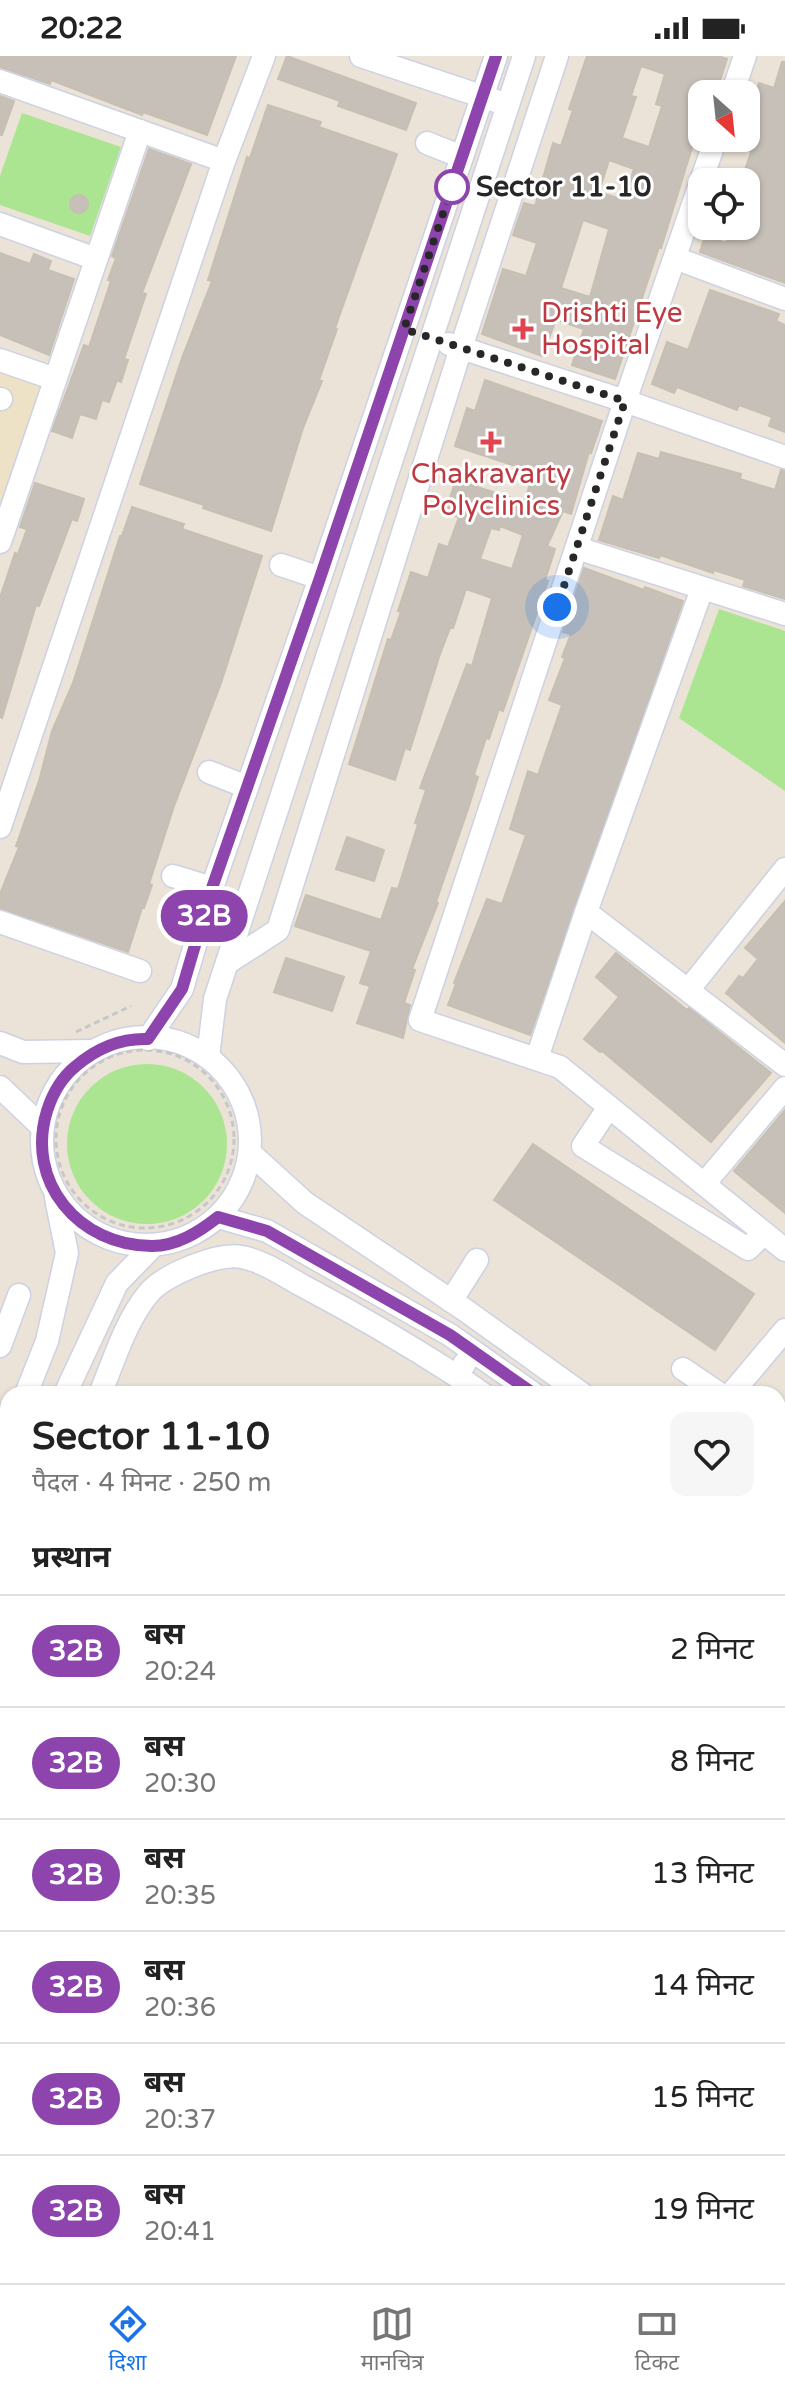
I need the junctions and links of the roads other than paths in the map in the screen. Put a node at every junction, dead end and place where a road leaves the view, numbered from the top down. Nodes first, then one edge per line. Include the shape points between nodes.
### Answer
1 (264, 56) edge
2 (361, 56) edge
3 (496, 56) edge
4 (524, 56) edge
5 (557, 56) edge
6 (745, 56) edge
7 (737, 80) edge
8 (0, 81) edge
9 (482, 97) junction
10 (508, 105) junction
11 (140, 131) junction
12 (427, 143) dead end
13 (711, 152) edge
14 (462, 157) junction
15 (224, 161) junction
16 (0, 224) edge
17 (675, 258) junction
18 (96, 259) junction
19 (785, 299) edge
20 (404, 329) junction
21 (431, 338) junction
22 (461, 348) junction
23 (0, 360) edge
24 (55, 379) junction
25 (625, 401) junction
26 (785, 457) edge
27 (0, 542) edge
28 (577, 548) junction
29 (281, 565) dead end
30 (320, 578) junction
31 (702, 589) junction
32 (785, 614) edge
33 (209, 772) dead end
34 (247, 787) junction
35 (5, 796) edge
36 (0, 827) edge
37 (785, 869) edge
38 (173, 876) dead end
39 (212, 888) junction
40 (586, 912) junction
41 (0, 922) edge
42 (227, 963) junction
43 (140, 971) dead end
44 (689, 989) junction
45 (148, 1039) junction
46 (0, 1043) edge
47 (93, 1051) junction
48 (208, 1057) junction
49 (537, 1058) junction
50 (785, 1065) edge
51 (0, 1087) edge
52 (785, 1088) edge
53 (609, 1107) junction
54 (42, 1127) junction
55 (250, 1153) junction
56 (704, 1184) junction
57 (55, 1193) junction
58 (218, 1217) junction
59 (764, 1233) junction
60 (153, 1246) junction
61 (785, 1250) edge
62 (477, 1260) dead end
63 (19, 1295) dead end
64 (451, 1301) junction
65 (785, 1330) edge
66 (0, 1346) edge
67 (472, 1350) junction
68 (683, 1369) dead end
69 (29, 1386) edge
70 (69, 1386) edge
71 (103, 1386) edge
72 (465, 1386) edge
73 (466, 1386) edge
74 (523, 1386) edge
75 (571, 1386) edge
76 (708, 1386) edge
77 (738, 1386) edge

1 - 15 street
2 - 9 street
3 - 9 street
4 - 10 street
5 - 22 street
6 - 7 street
8 - 11 street
9 - 10 street
9 - 14 street
10 - 21 street
11 - 15 street
11 - 18 street
12 - 14 street
13 - 17 street
14 - 20 street
15 - 35 street
16 - 18 street
17 - 19 street
17 - 25 street
18 - 24 street
20 - 21 street
20 - 30 street
21 - 22 street
21 - 42 street
22 - 25 street
22 - 42 street via 278,930
23 - 24 street
24 - 27 street
25 - 26 street
25 - 28 street
28 - 31 street
28 - 49 street via 420,1020
29 - 30 street
30 - 34 street
31 - 32 street
31 - 40 street
33 - 34 street
34 - 39 street
35 - 36 street
37 - 44 street
38 - 39 street
39 - 45 street via 182,989
40 - 44 street
40 - 49 street
41 - 43 street
42 - 48 street via 215,999
44 - 50 street
45 - 47 street via 129,1038
45 - 48 street via 168,1039
46 - 47 street via 23,1052
47 - 54 street via 52,1095
48 - 55 street via 233,1082 243,1102
49 - 53 street via 560,1067
51 - 54 street
52 - 56 street
53 - 56 street
53 - 59 street via 583,1146 748,1249
54 - 57 street via 42,1155
55 - 58 street via 240,1187
55 - 64 street via 305,1203
56 - 59 street
57 - 60 street via 78,1221 113,1241
57 - 69 street via 67,1253 47,1341
58 - 60 street via 184,1239
58 - 67 street via 267,1231
59 - 61 street
60 - 70 street via 117,1283
62 - 64 street
63 - 66 street
64 - 75 street
65 - 77 street
67 - 73 street
67 - 74 street
68 - 76 street
71 - 72 street via 148,1293 212,1259 231,1255 274,1270 394,1336

